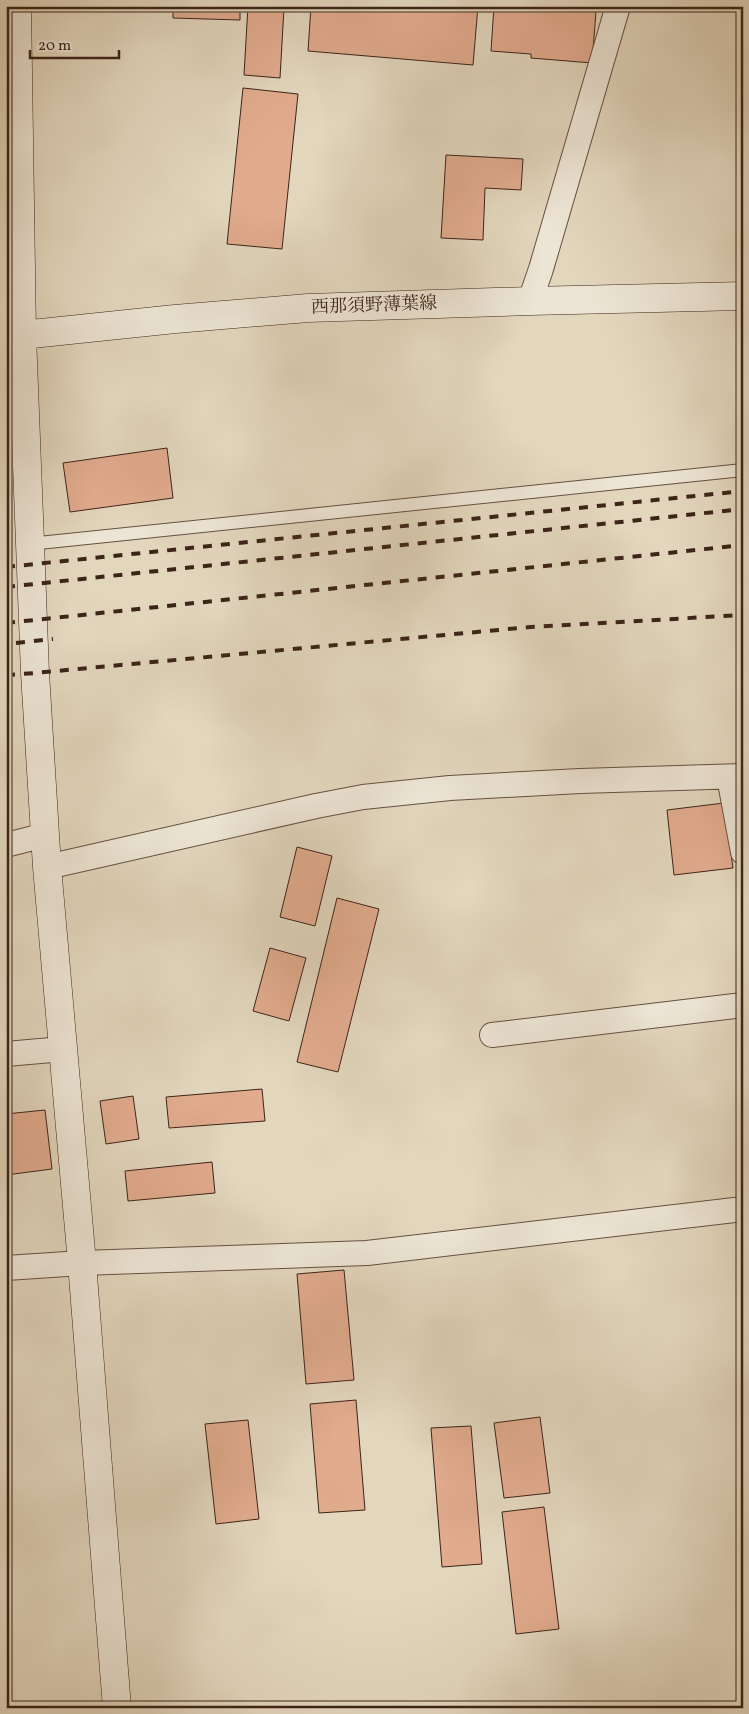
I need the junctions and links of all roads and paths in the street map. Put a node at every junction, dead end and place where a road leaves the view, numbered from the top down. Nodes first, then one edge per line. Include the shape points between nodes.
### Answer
1 (17, 6) edge
2 (618, 6) edge
3 (743, 296) edge
4 (530, 301) junction
5 (14, 337) edge
6 (743, 470) edge
7 (29, 544) junction
8 (736, 777) edge
9 (45, 835) junction
10 (6, 845) edge
11 (743, 852) edge
12 (48, 867) junction
13 (743, 1005) edge
14 (492, 1035) dead end
15 (63, 1049) junction
16 (6, 1054) edge
17 (743, 1208) edge
18 (82, 1262) junction
19 (6, 1268) edge
20 (116, 1708) edge

1 - 5 street
2 - 4 street
3 - 4 street, 西那須野薄葉線
4 - 5 street, 西那須野薄葉線 via 308,308
5 - 7 street
6 - 7 lane
7 - 9 street
8 - 11 street
8 - 12 street via 580,780 363,797
9 - 10 street
9 - 12 street
12 - 15 street
13 - 14 street
15 - 16 street
15 - 18 street
17 - 18 street via 367,1253
18 - 19 street
18 - 20 street

